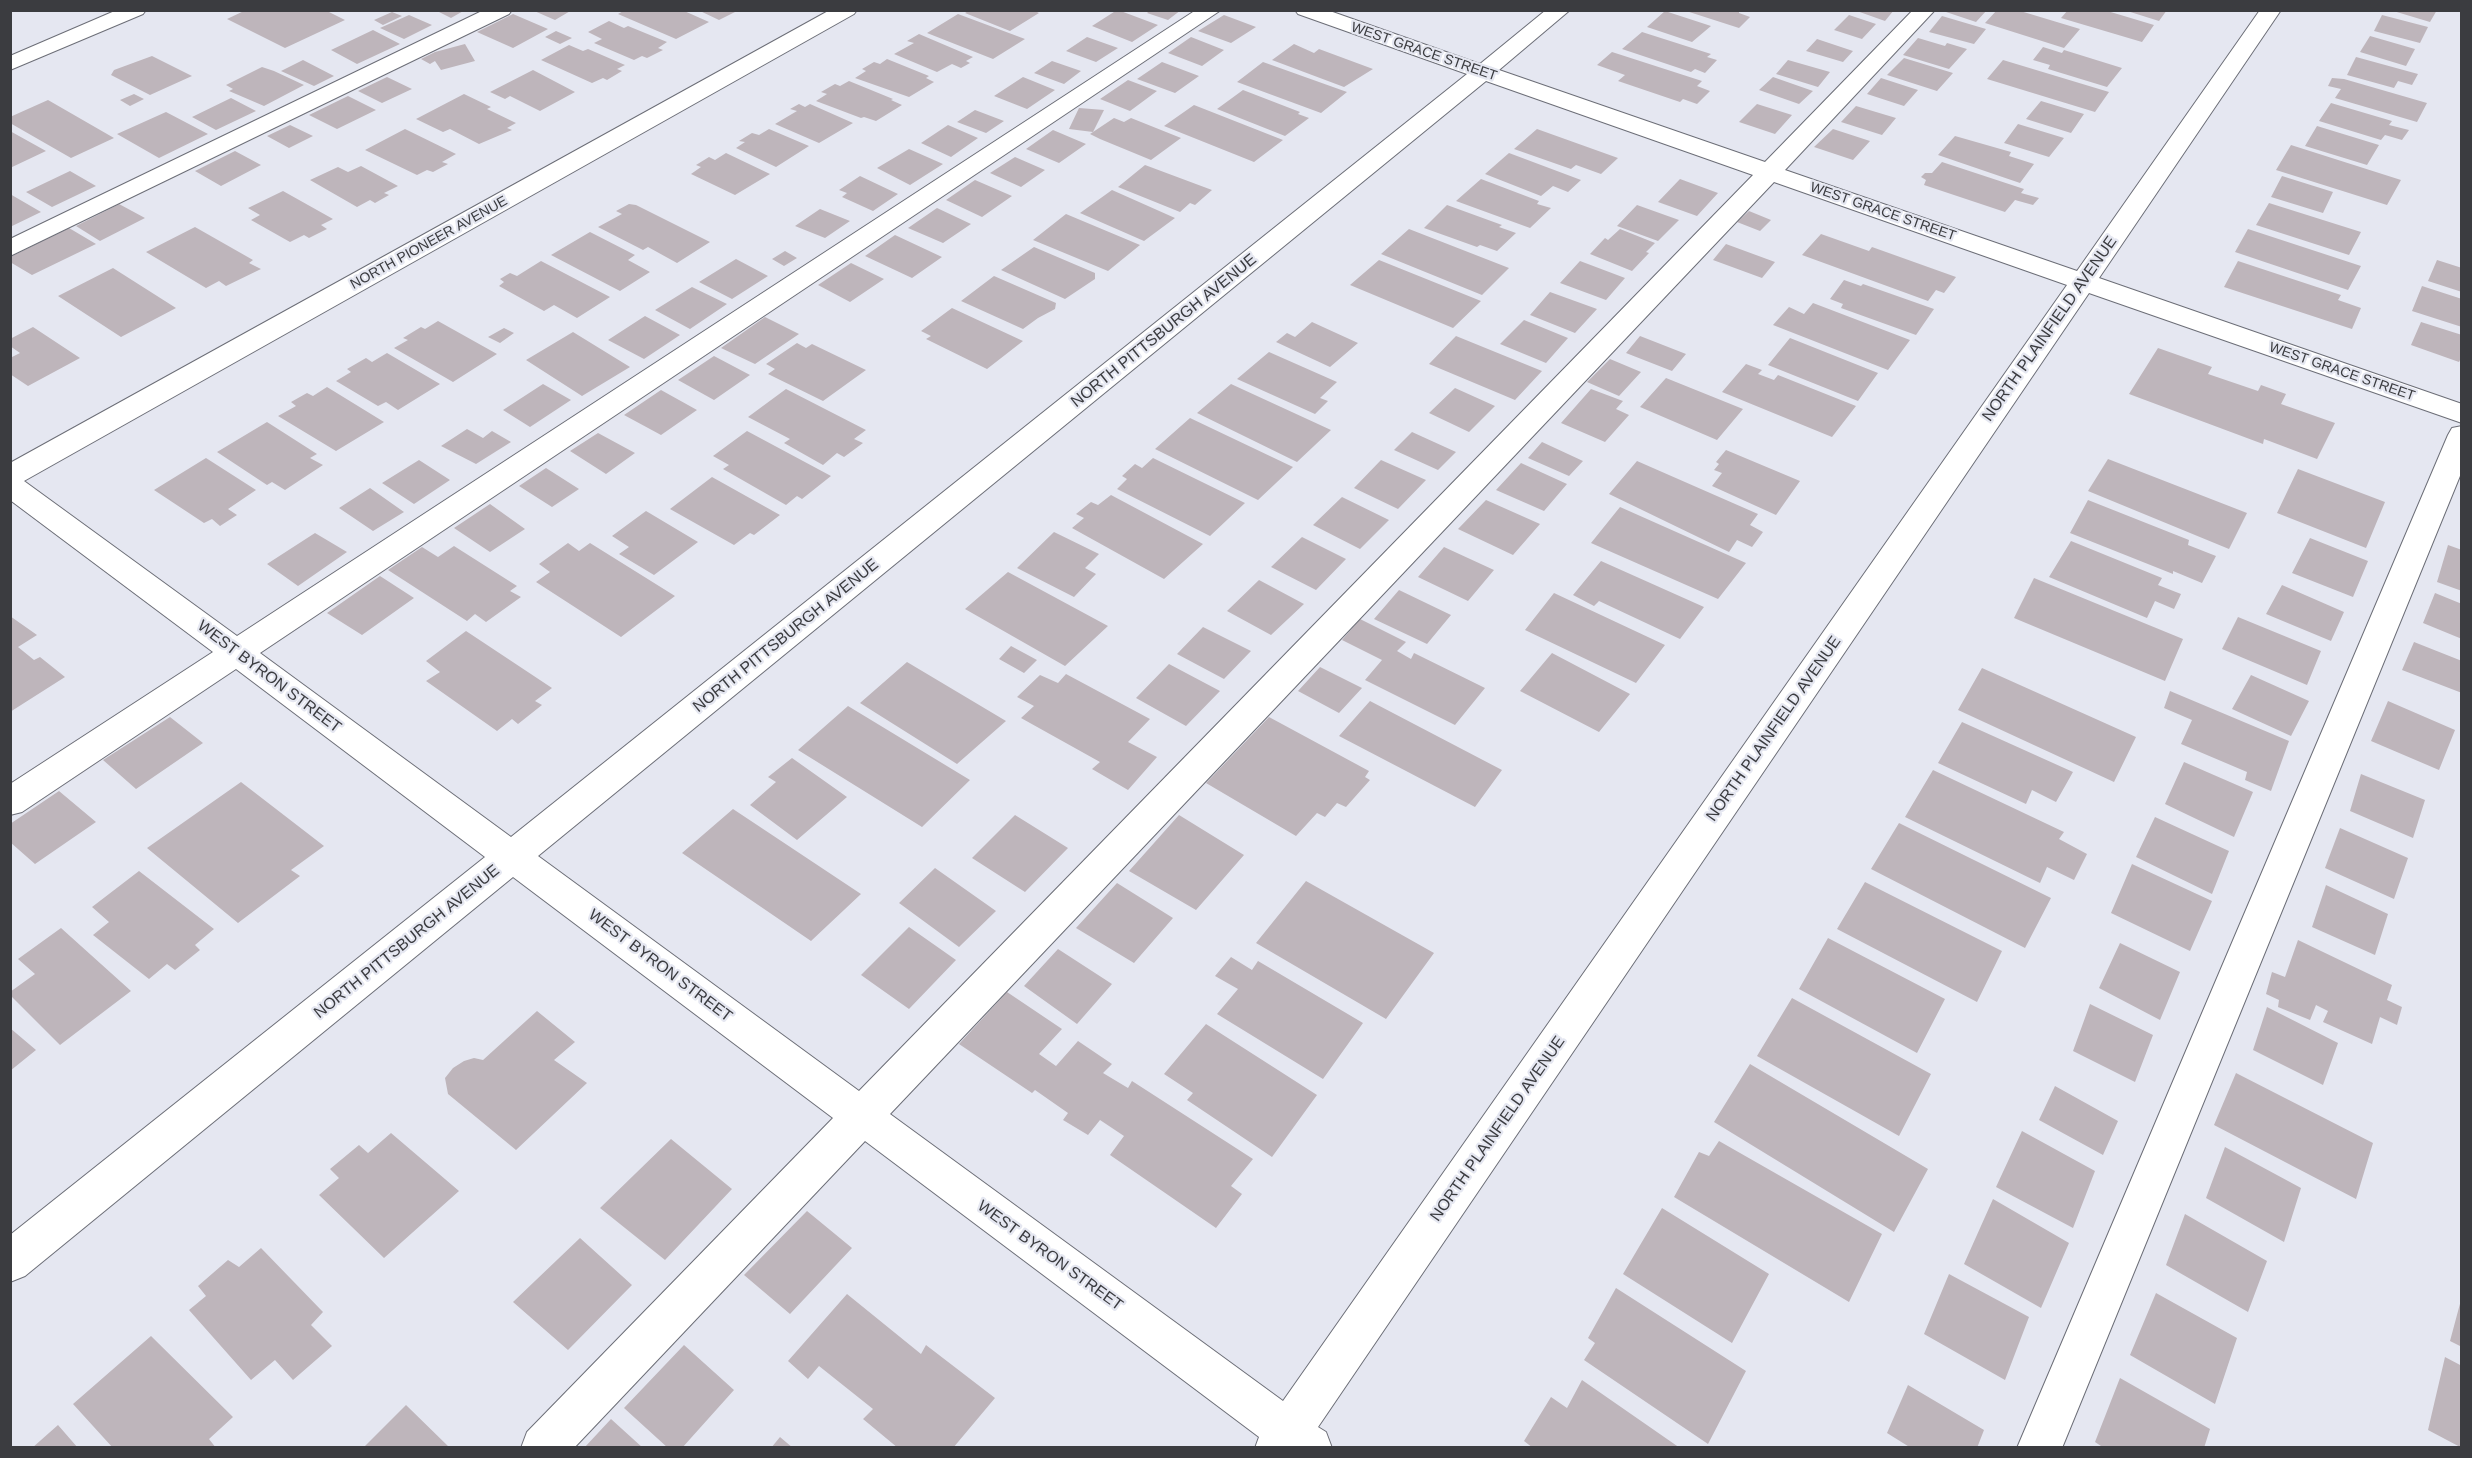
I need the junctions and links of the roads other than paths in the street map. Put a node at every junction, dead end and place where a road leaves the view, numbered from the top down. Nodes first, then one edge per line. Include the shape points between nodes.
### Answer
1 (136, 10) edge
2 (502, 10) edge
3 (848, 10) edge
4 (1211, 10) edge
5 (1305, 10) edge
6 (1560, 10) edge
7 (1924, 10) edge
8 (2271, 10) edge
9 (10, 64) edge
10 (1483, 73) junction
11 (1771, 173) junction
12 (10, 249) edge
13 (2083, 282) junction
14 (2462, 414) edge
15 (2462, 435) edge
16 (10, 476) edge
17 (10, 485) edge
18 (237, 653) junction
19 (10, 802) edge
20 (513, 857) junction
21 (860, 1115) junction
22 (10, 1262) edge
23 (1292, 1442) edge
24 (543, 1448) edge
25 (2039, 1448) edge

1 - 9 street
2 - 12 street
3 - 16 street, NORTH PIONEER AVENUE
4 - 18 street
5 - 10 street, WEST GRACE STREET
6 - 10 street, NORTH PITTSBURGH AVENUE
7 - 11 street
8 - 13 street, NORTH PLAINFIELD AVENUE
10 - 11 street, WEST GRACE STREET
10 - 20 street, NORTH PITTSBURGH AVENUE
11 - 13 street, WEST GRACE STREET
11 - 21 street
13 - 14 street, WEST GRACE STREET
13 - 23 street, NORTH PLAINFIELD AVENUE
15 - 25 street
17 - 18 street, WEST BYRON STREET
18 - 19 street
18 - 20 street, WEST BYRON STREET
20 - 21 street, WEST BYRON STREET
20 - 22 street, NORTH PITTSBURGH AVENUE
21 - 23 street, WEST BYRON STREET
21 - 24 street

